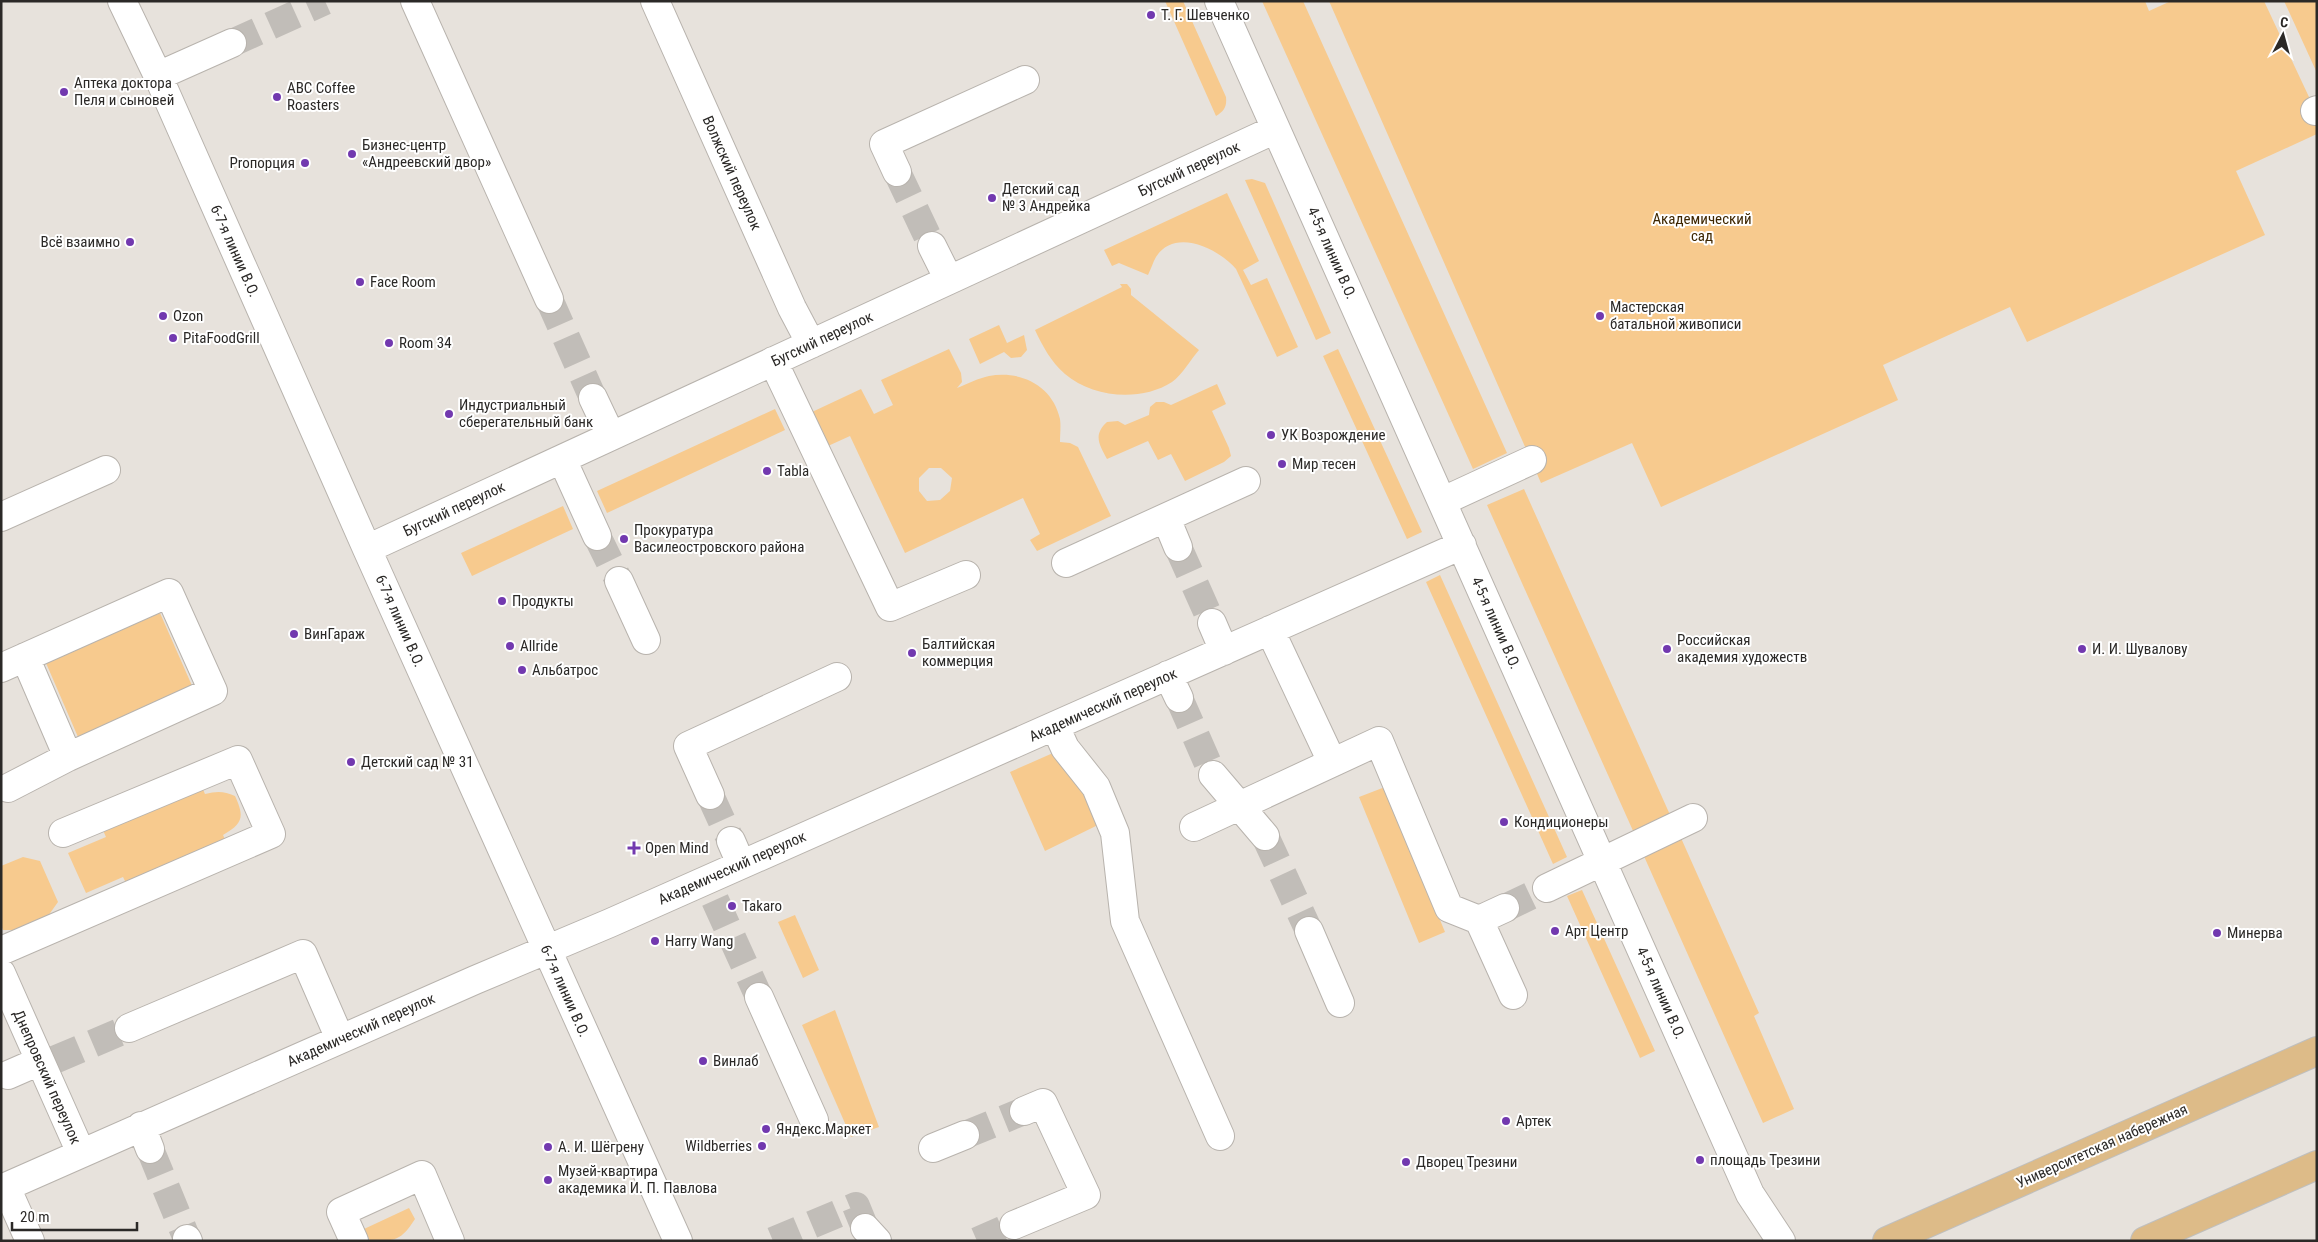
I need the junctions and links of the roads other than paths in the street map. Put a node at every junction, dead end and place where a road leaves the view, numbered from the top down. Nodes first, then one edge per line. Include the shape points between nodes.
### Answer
1 (122, 1) edge
2 (415, 1) edge
3 (655, 1) edge
4 (1219, 1) edge
5 (232, 43) tunnel mouth
6 (158, 76) junction
7 (1025, 80) dead end
8 (1276, 129) junction
9 (897, 172) tunnel mouth
10 (932, 246) tunnel mouth
11 (949, 280) junction
12 (549, 299) tunnel mouth
13 (811, 344) junction
14 (773, 361) junction
15 (593, 398) tunnel mouth
16 (611, 436) junction
17 (562, 459) junction
18 (1532, 460) dead end
19 (106, 470) dead end
20 (1246, 481) dead end
21 (1443, 502) junction
22 (1, 517) edge
23 (1166, 518) junction
24 (598, 536) tunnel mouth
25 (1462, 545) junction
26 (1178, 547) tunnel mouth
27 (367, 549) junction
28 (1066, 563) dead end
29 (966, 575) dead end
30 (619, 581) tunnel mouth
31 (1212, 623) tunnel mouth
32 (1270, 630) junction
33 (646, 640) dead end
34 (1224, 651) junction
35 (13, 662) edge
36 (837, 677) dead end
37 (1055, 726) junction
38 (68, 757) junction
39 (1332, 762) junction
40 (1214, 775) tunnel mouth
41 (8, 788) dead end
42 (710, 794) tunnel mouth
43 (1240, 806) junction
44 (1693, 818) dead end
45 (1194, 827) dead end
46 (63, 833) dead end
47 (1266, 836) tunnel mouth
48 (1602, 862) junction
49 (1548, 888) tunnel mouth
50 (1505, 908) tunnel mouth
51 (1480, 920) junction
52 (1309, 931) tunnel mouth
53 (547, 950) junction
54 (1, 951) edge
55 (1, 973) edge
56 (1512, 995) dead end
57 (759, 997) tunnel mouth
58 (1340, 1003) dead end
59 (129, 1028) tunnel mouth
60 (340, 1039) junction
61 (2317, 1051) edge
62 (45, 1062) junction
63 (8, 1075) dead end
64 (1024, 1111) tunnel mouth
65 (814, 1120) dead end
66 (965, 1135) tunnel mouth
67 (1220, 1136) dead end
68 (933, 1148) dead end
69 (81, 1153) junction
70 (2317, 1165) edge
71 (4, 1188) edge
72 (1014, 1225) tunnel mouth
73 (30, 1241) edge
74 (354, 1241) edge
75 (450, 1241) edge
76 (678, 1241) edge
77 (1782, 1241) edge
78 (1887, 1241) edge
79 (2146, 1241) edge

1 - 6 street, 6-7-я линии В.О.
2 - 12 street
3 - 13 street, Волжский переулок
4 - 8 street, 4-5-я линии В.О.
5 - 6 street
6 - 27 street, 6-7-я линии В.О.
7 - 9 street via 884,144
8 - 11 street, Бугский переулок
8 - 21 street, 4-5-я линии В.О.
10 - 11 street
11 - 13 street, Бугский переулок
13 - 14 street, Бугский переулок
14 - 16 street, Бугский переулок
14 - 29 street via 890,607
15 - 16 street
16 - 17 street, Бугский переулок
17 - 24 street
17 - 27 street, Бугский переулок
18 - 21 street
19 - 22 street
20 - 23 street
21 - 25 street, 4-5-я линии В.О.
23 - 26 street
23 - 28 street
25 - 32 street, Академический переулок
25 - 48 street, 4-5-я линии В.О.
27 - 53 street, 6-7-я линии В.О.
30 - 33 street
31 - 34 street
32 - 34 street, Академический переулок
32 - 39 street
34 - 37 street, Академический переулок via 1173,687
35 - 38 street
35 - 38 street via 169,593 213,691
36 - 42 street via 688,746
37 - 53 street, Академический переулок via 830,837 736,853 710,890
37 - 67 street via 1065,748 1096,787 1115,833 1125,921
38 - 41 street
39 - 43 street
39 - 51 street via 1379,741 1449,908
40 - 43 street
43 - 45 street
43 - 47 street
44 - 48 street
46 - 54 street via 238,760 271,834
48 - 49 street
48 - 77 street, 4-5-я линии В.О. via 1750,1194
50 - 51 street
51 - 56 street
52 - 58 street
53 - 60 street, Академический переулок
53 - 76 street, 6-7-я линии В.О.
55 - 62 street, Днепровский переулок
57 - 65 street
59 - 60 street via 304,954
60 - 69 street, Академический переулок via 146,1138
61 - 78 main road, Университетская набережная
62 - 63 street
62 - 69 street, Днепровский переулок
64 - 72 street via 1043,1104 1086,1195
66 - 68 street
69 - 71 street, Академический переулок
70 - 79 main road
71 - 73 street
74 - 75 street via 341,1212 422,1176

